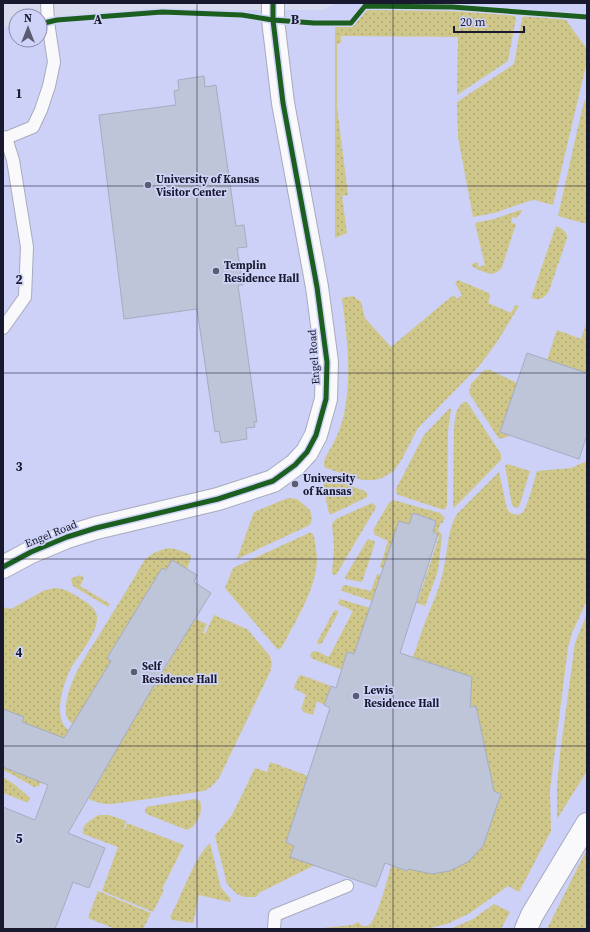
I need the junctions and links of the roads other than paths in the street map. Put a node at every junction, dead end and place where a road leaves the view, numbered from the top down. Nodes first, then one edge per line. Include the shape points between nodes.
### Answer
1 (47, 3) edge
2 (273, 3) edge
3 (5, 138) edge
4 (3, 328) edge
5 (3, 567) edge
6 (587, 824) edge
7 (348, 886) dead end
8 (274, 929) edge
9 (526, 929) edge

1 - 3 lane via 54,62 49,86 33,127
2 - 5 street, Engel Road via 283,103 317,287 327,362 326,399 316,434 307,452 273,482 218,499 88,530 31,552
3 - 4 lane via 13,160 27,247 25,297
6 - 9 street
7 - 8 lane via 275,916

